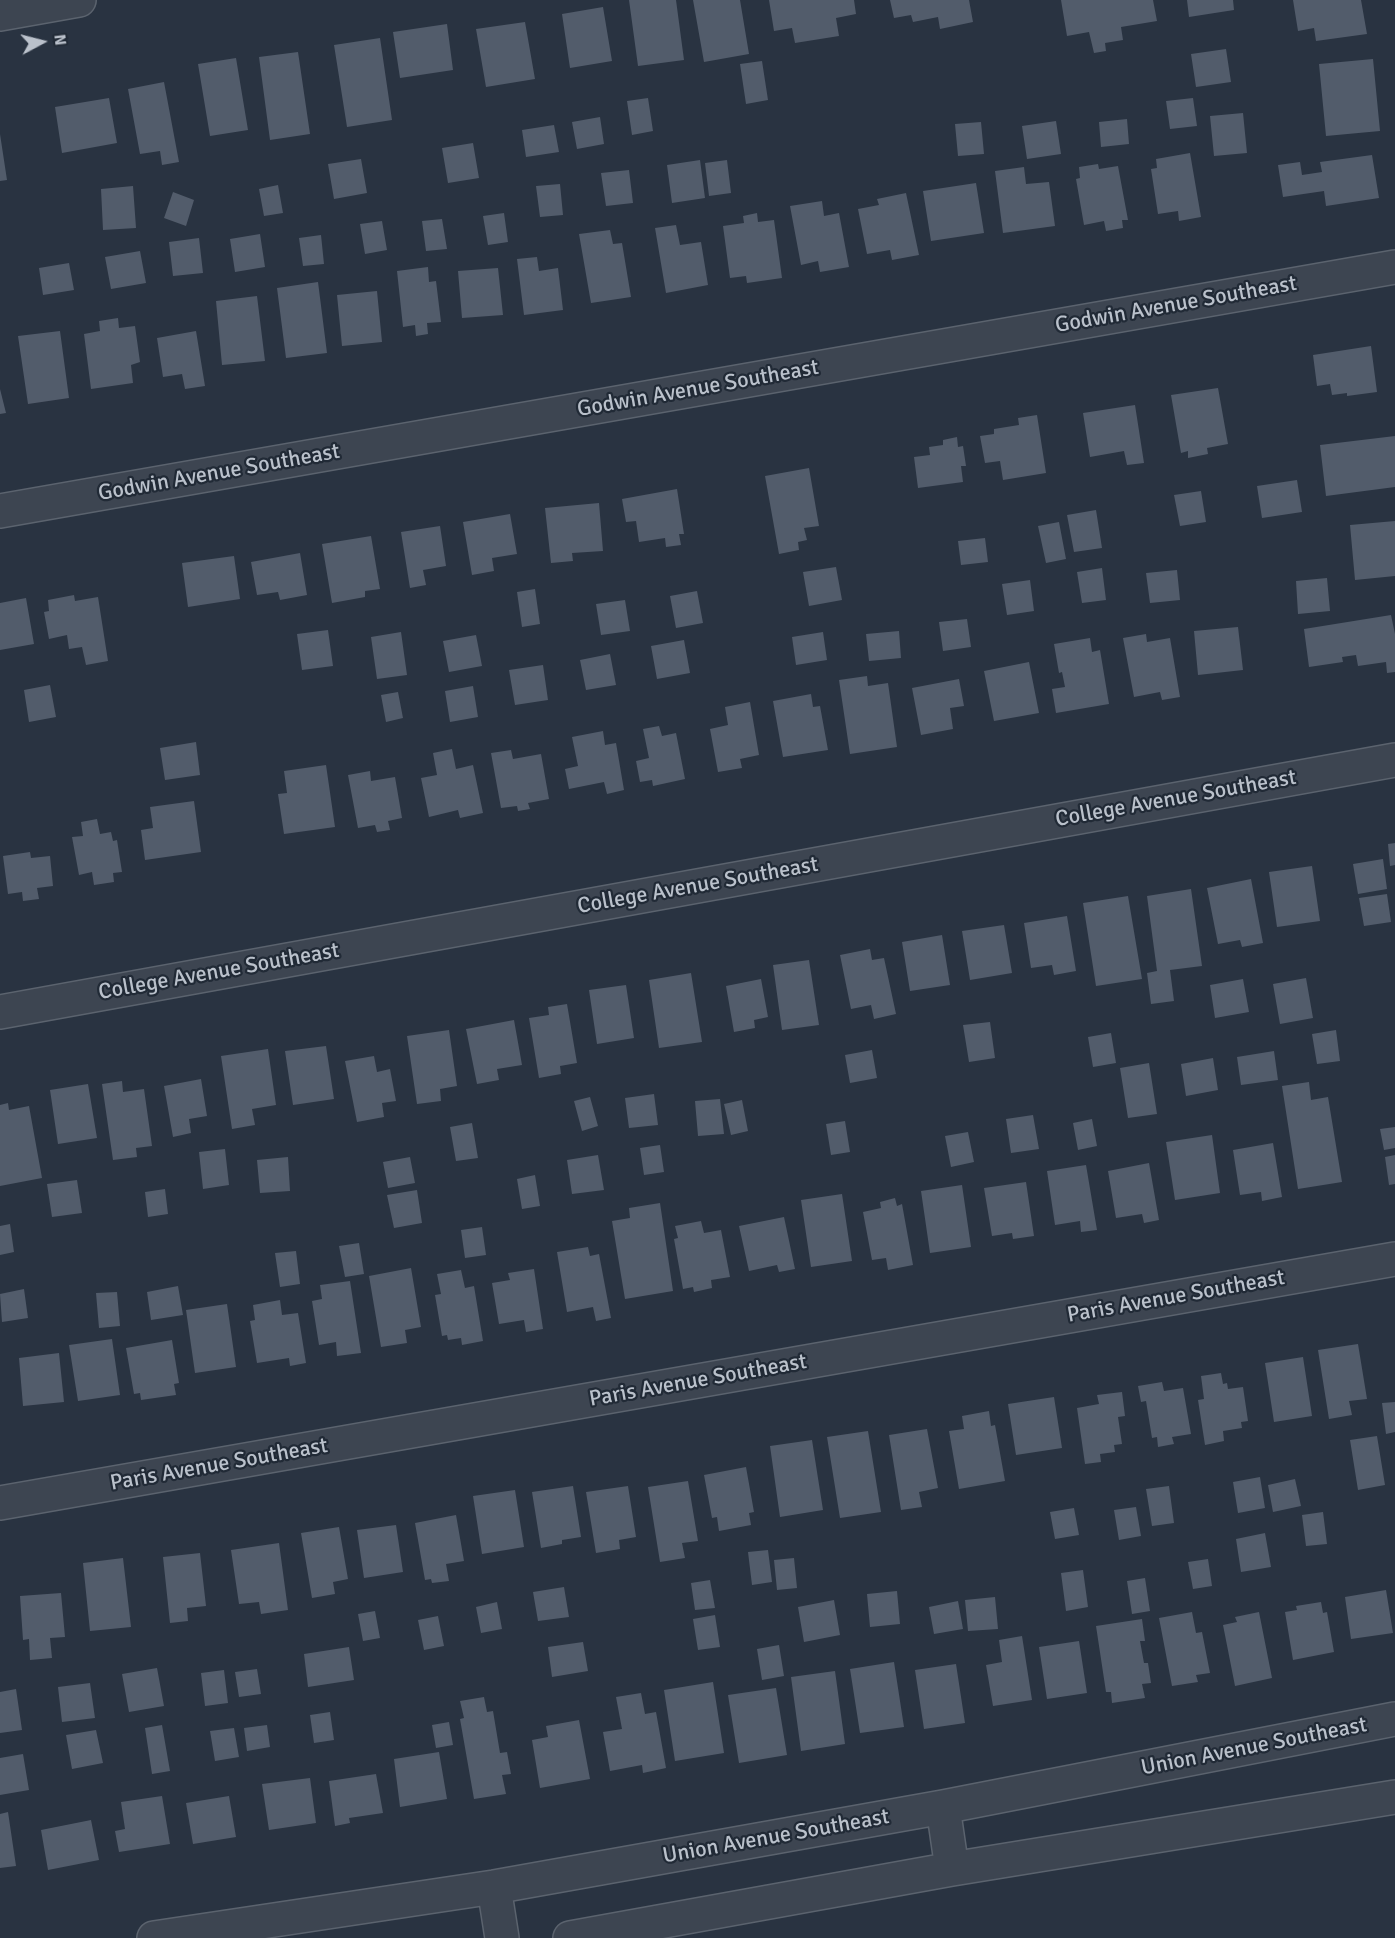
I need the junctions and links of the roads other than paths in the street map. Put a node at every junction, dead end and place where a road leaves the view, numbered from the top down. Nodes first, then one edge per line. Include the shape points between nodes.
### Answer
1 (79, 0) edge
2 (0, 14) edge
3 (1395, 267) edge
4 (0, 512) edge
5 (1395, 760) edge
6 (0, 1011) edge
7 (1395, 1258) edge
8 (0, 1503) edge
9 (1395, 1719) edge
10 (1395, 1797) edge
11 (943, 1807) junction
12 (952, 1869) junction
13 (494, 1887) junction
14 (154, 1938) edge
15 (502, 1938) edge
16 (570, 1938) edge

1 - 2 street
3 - 4 street, Godwin Avenue Southeast
5 - 6 street, College Avenue Southeast
7 - 8 street, Paris Avenue Southeast
9 - 11 street, Union Avenue Southeast
10 - 12 street
11 - 12 street
11 - 13 street, Union Avenue Southeast
12 - 16 street
13 - 14 street, Union Avenue Southeast
13 - 15 street

